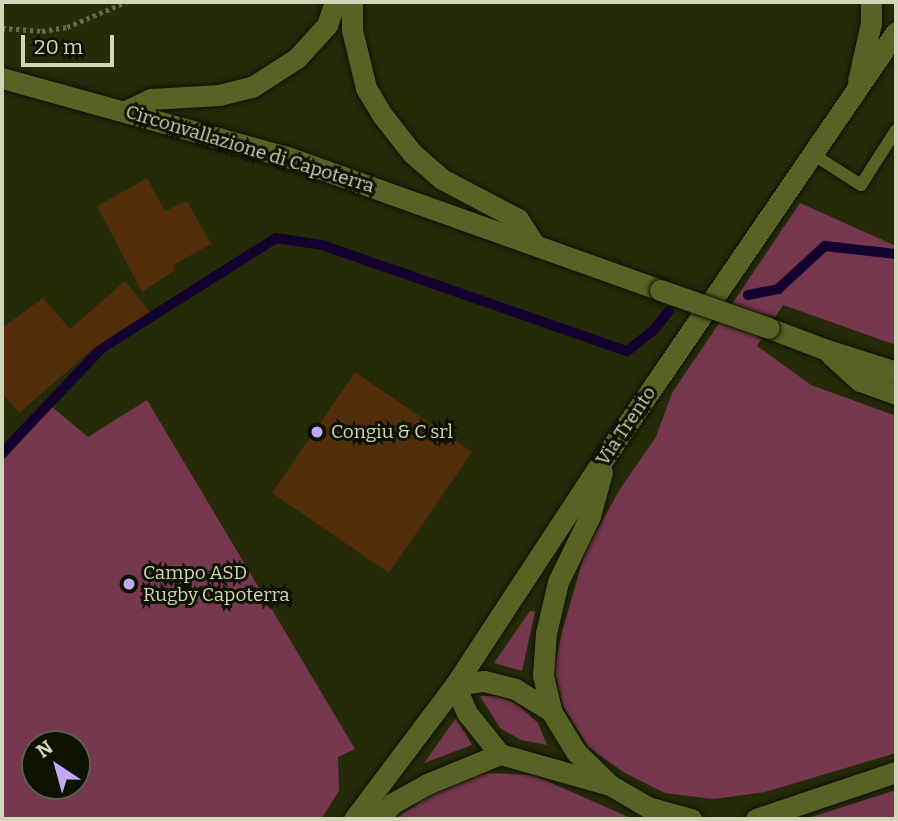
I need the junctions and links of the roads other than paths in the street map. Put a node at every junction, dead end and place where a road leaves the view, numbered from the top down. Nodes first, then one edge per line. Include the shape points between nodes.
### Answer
1 (335, 2) edge
2 (352, 2) edge
3 (871, 2) edge
4 (896, 32) edge
5 (2, 78) edge
6 (856, 93) junction
7 (126, 111) junction
8 (896, 130) edge
9 (814, 155) junction
10 (534, 244) junction
11 (824, 349) junction
12 (896, 372) edge
13 (896, 394) edge
14 (607, 454) junction
15 (455, 685) junction
16 (551, 711) junction
17 (500, 754) junction
18 (896, 772) edge
19 (610, 785) junction
20 (354, 819) edge
21 (378, 819) edge
22 (691, 819) edge
23 (756, 819) edge

1 - 7 street via 327,24 297,58 252,87 219,95 151,99
2 - 10 street via 352,30 366,88 383,116 412,153 442,179 518,219
3 - 6 street
4 - 6 street, Via Trento
5 - 7 street, Circonvallazione di Capoterra
6 - 9 street, Via Trento
7 - 10 street, Circonvallazione di Capoterra via 286,156
8 - 9 lane via 861,185
9 - 14 street, Via Trento
10 - 11 street, Circonvallazione di Capoterra, bridge
11 - 12 street
11 - 13 street via 860,380
14 - 15 street, Via Trento
14 - 16 street via 590,516 558,582 546,633 543,676
15 - 16 street via 484,681 515,689
15 - 17 street via 467,713
15 - 20 street, Via Trento
16 - 19 street via 576,752
17 - 19 street
17 - 21 street via 427,783 393,803
18 - 23 street
19 - 22 street via 648,807

